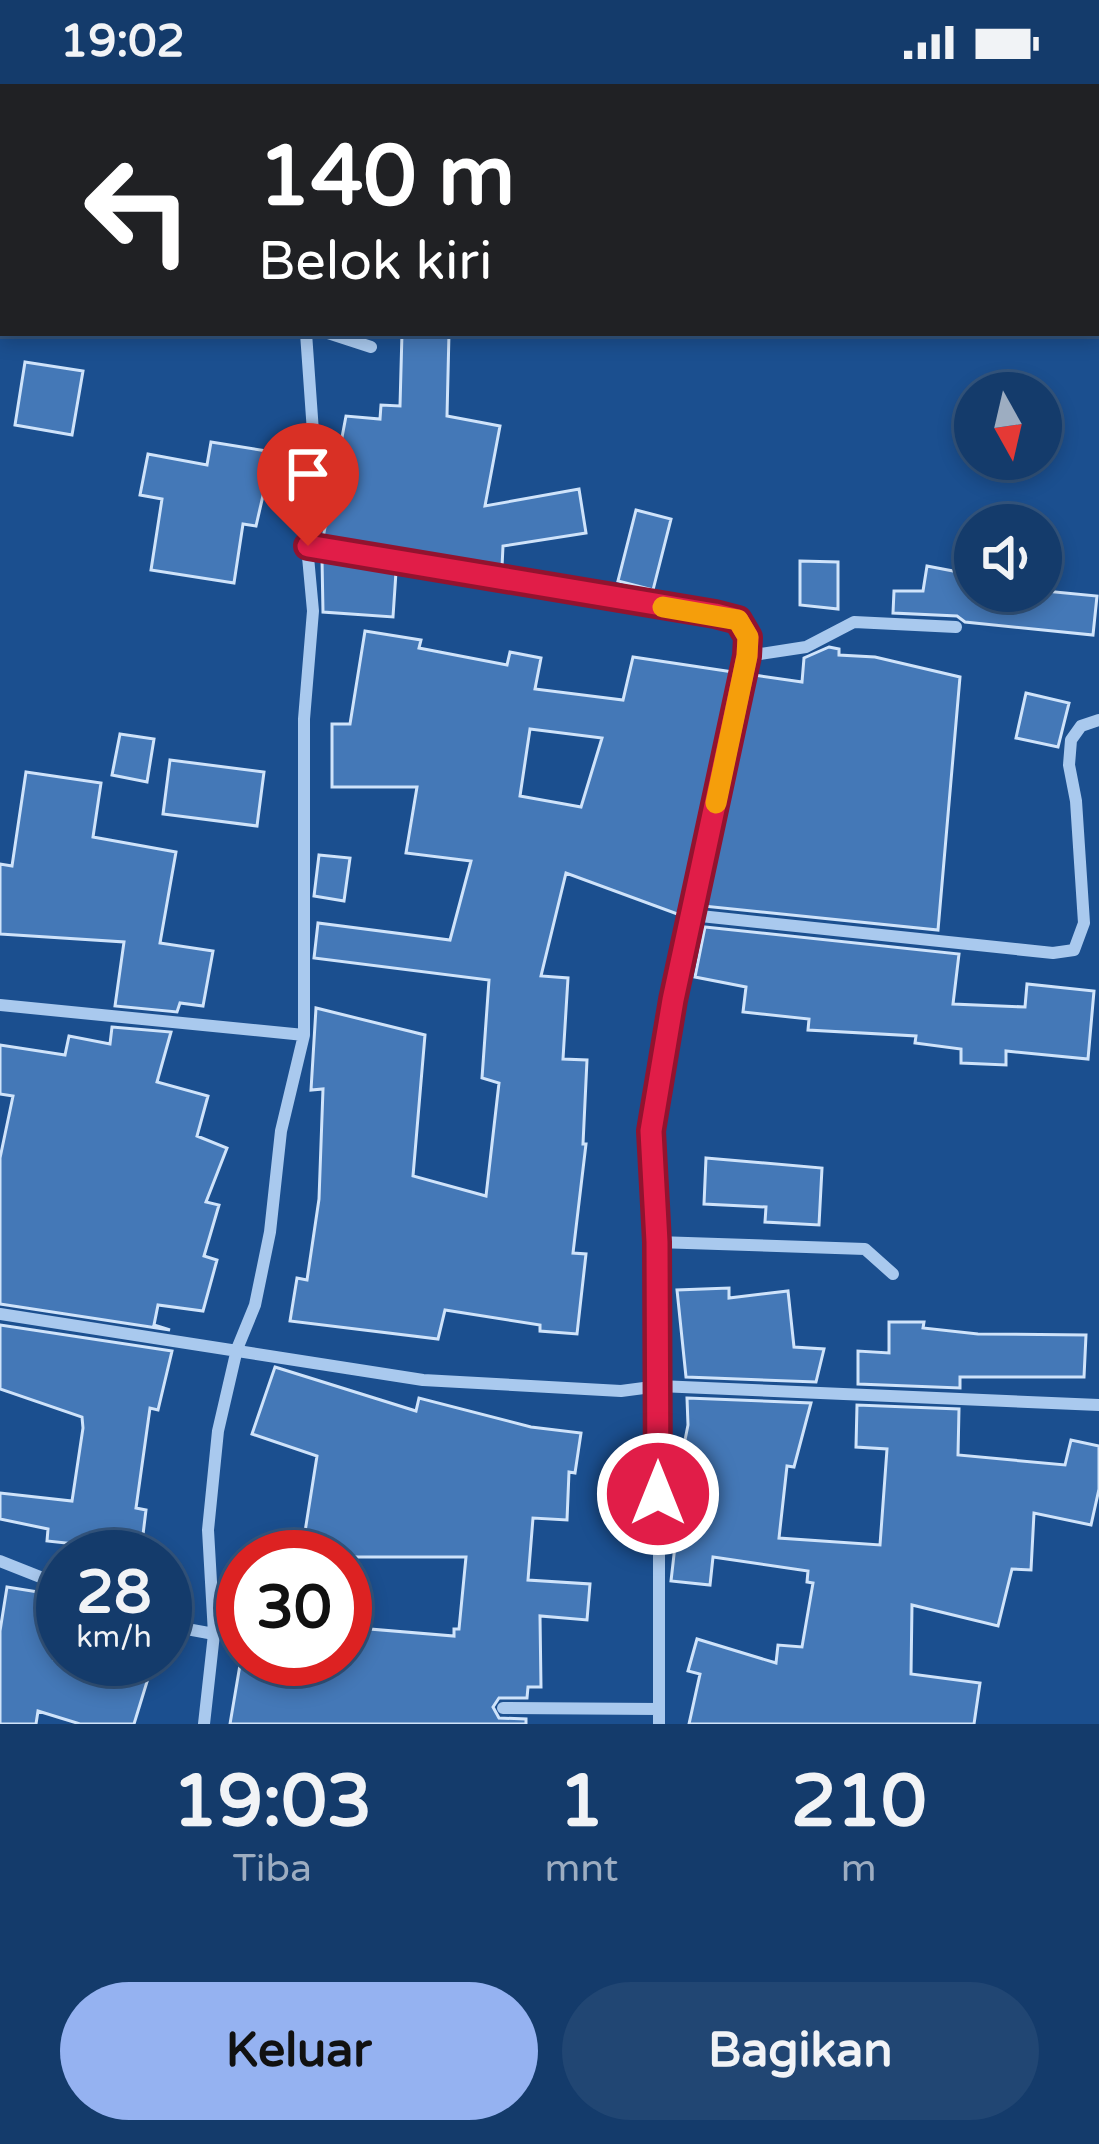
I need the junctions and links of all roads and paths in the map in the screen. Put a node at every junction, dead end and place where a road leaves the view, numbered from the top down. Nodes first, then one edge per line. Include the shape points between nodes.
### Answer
1 (306, 336) edge
2 (337, 336) edge
3 (370, 347) dead end
4 (308, 546) junction
5 (956, 627) dead end
6 (747, 656) junction
7 (1099, 720) edge
8 (691, 915) junction
9 (0, 1005) edge
10 (304, 1035) junction
11 (657, 1242) junction
12 (893, 1274) dead end
13 (0, 1314) edge
14 (237, 1349) junction
15 (659, 1386) junction
16 (1099, 1405) edge
17 (0, 1562) edge
18 (36, 1576) edge
19 (192, 1630) edge
20 (214, 1634) junction
21 (503, 1708) dead end
22 (658, 1717) edge
23 (204, 1724) edge

1 - 4 street
2 - 3 street
4 - 6 street via 715,614 738,620
4 - 10 street
5 - 6 street via 854,622 806,647
6 - 8 street
7 - 8 street via 1071,740 1084,923 1074,950
8 - 11 street via 651,1131
9 - 10 street
10 - 14 street via 255,1305
11 - 12 street via 865,1249
11 - 15 street
13 - 14 street
14 - 15 street via 423,1380
14 - 20 street via 212,1482
15 - 16 street
15 - 22 street
17 - 18 street
19 - 20 street
20 - 23 street
21 - 22 street

